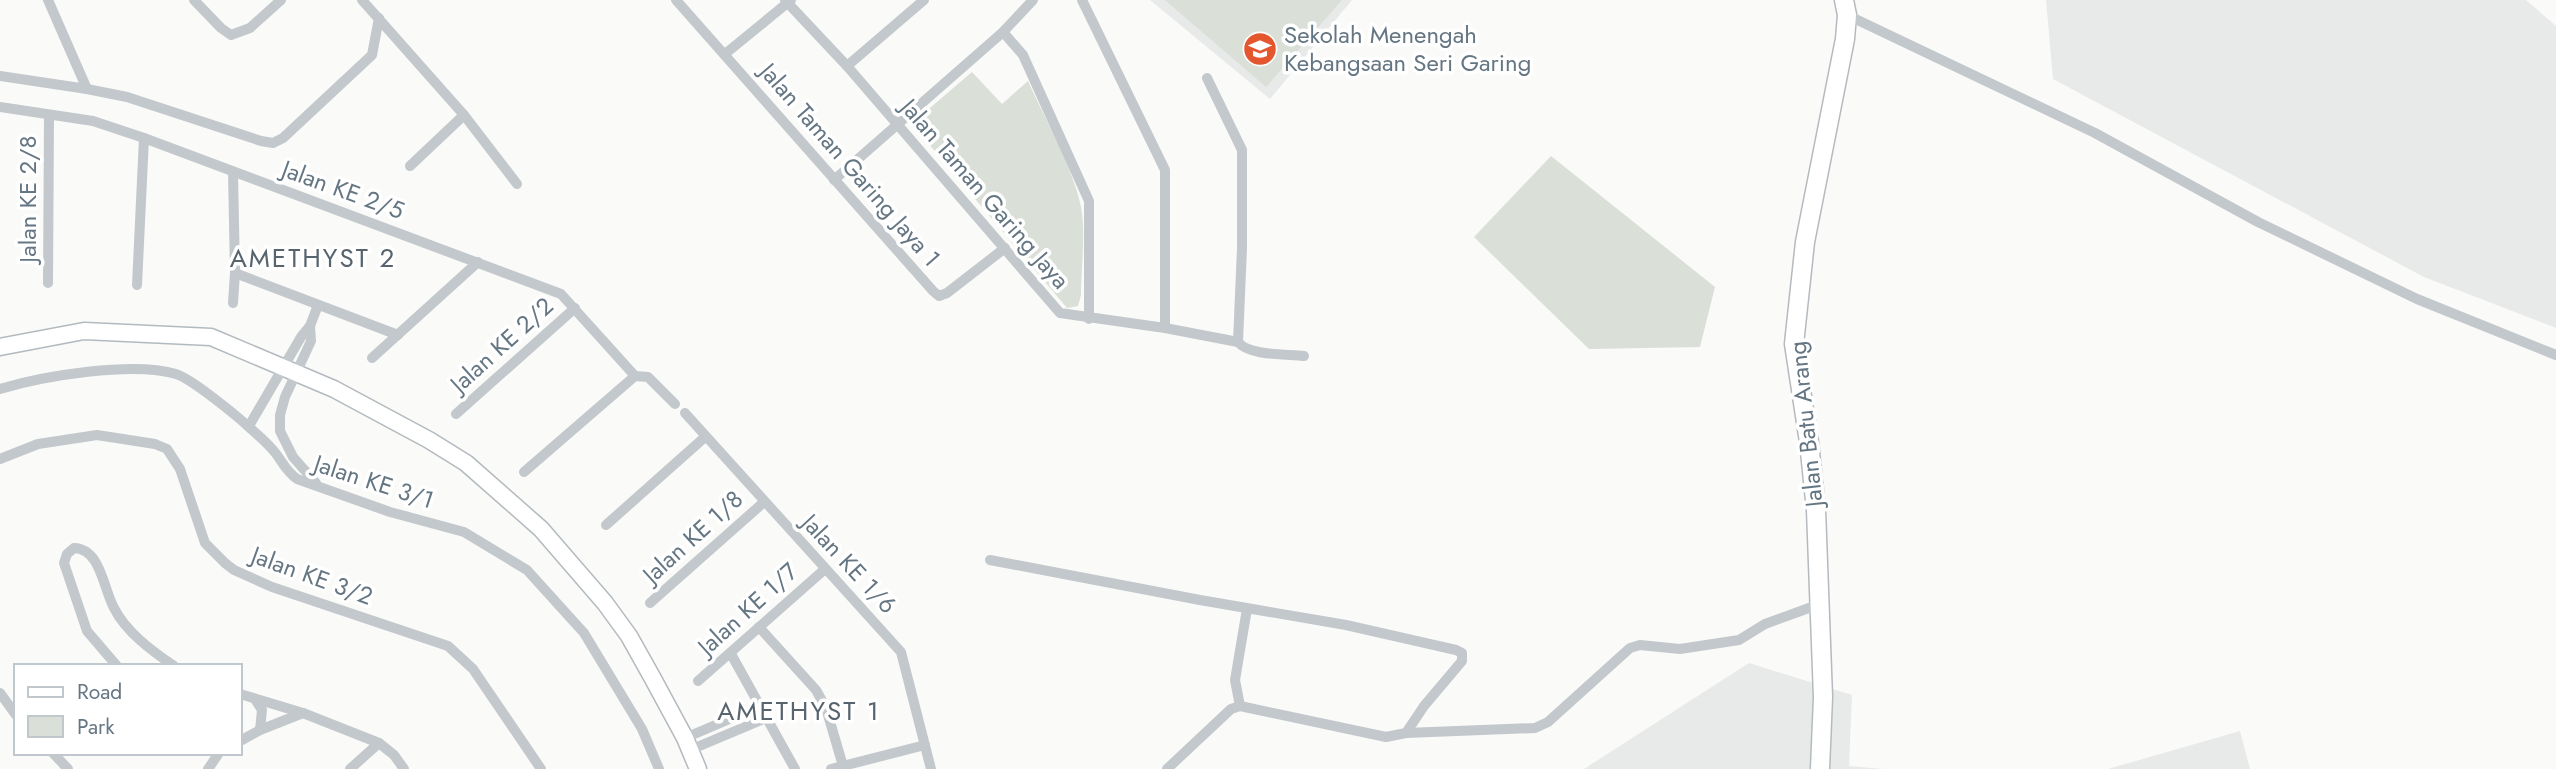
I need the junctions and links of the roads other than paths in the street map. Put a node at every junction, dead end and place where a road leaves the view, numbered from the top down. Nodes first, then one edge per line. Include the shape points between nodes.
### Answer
1 (48, 0) edge
2 (194, 0) edge
3 (281, 0) edge
4 (362, 0) edge
5 (676, 0) edge
6 (924, 0) edge
7 (1033, 0) edge
8 (1082, 0) edge
9 (788, 1) edge
10 (1845, 8) edge
11 (379, 18) junction
12 (1003, 32) junction
13 (725, 54) junction
14 (847, 66) junction
15 (0, 76) edge
16 (1207, 78) dead end
17 (87, 89) junction
18 (0, 107) edge
19 (464, 115) junction
20 (49, 116) junction
21 (898, 125) junction
22 (144, 138) junction
23 (410, 166) dead end
24 (233, 172) junction
25 (834, 180) junction
26 (517, 184) dead end
27 (1005, 248) junction
28 (478, 262) junction
29 (235, 273) junction
30 (48, 283) dead end
31 (137, 285) dead end
32 (233, 303) dead end
33 (318, 305) junction
34 (575, 308) junction
35 (1089, 319) junction
36 (1165, 328) junction
37 (398, 335) junction
38 (1238, 342) junction
39 (0, 347) edge
40 (2556, 355) edge
41 (1304, 356) dead end
42 (372, 358) dead end
43 (290, 370) junction
44 (635, 376) junction
45 (0, 389) edge
46 (675, 404) dead end
47 (685, 413) dead end
48 (456, 414) dead end
49 (249, 426) junction
50 (705, 437) junction
51 (0, 458) edge
52 (524, 472) dead end
53 (321, 488) junction
54 (764, 502) junction
55 (606, 525) dead end
56 (990, 560) dead end
57 (825, 569) junction
58 (650, 603) dead end
59 (1820, 604) junction
60 (1247, 609) junction
61 (759, 627) junction
62 (731, 653) junction
63 (115, 664) edge
64 (171, 664) edge
65 (698, 681) dead end
66 (0, 693) edge
67 (242, 695) edge
68 (255, 699) junction
69 (760, 706) junction
70 (1240, 706) junction
71 (14, 712) edge
72 (303, 713) junction
73 (766, 718) junction
74 (260, 730) junction
75 (1406, 733) junction
76 (242, 740) edge
77 (379, 743) junction
78 (688, 744) junction
79 (925, 745) junction
80 (55, 755) edge
81 (837, 768) edge
82 (68, 769) edge
83 (350, 769) edge
84 (404, 769) edge
85 (541, 769) edge
86 (659, 769) edge
87 (698, 769) edge
88 (796, 769) edge
89 (931, 769) edge
90 (1167, 769) edge
91 (1820, 769) edge

1 - 17 street
2 - 3 street via 231,34 250,28
4 - 11 street
5 - 13 street, Jalan Taman Garing Jaya 1
6 - 14 street
7 - 12 street
8 - 36 street via 1165,170
9 - 13 street
9 - 14 street, Jalan Taman Garing Jaya
10 - 40 street via 2095,133 2258,222 2417,299
10 - 59 main road, Jalan Batu Arang via 1832,110 1805,242 1794,344 1816,510
11 - 17 street via 372,55 273,143
11 - 19 street
12 - 21 street
12 - 35 street via 1023,55 1089,201
13 - 25 street, Jalan Taman Garing Jaya 1
14 - 21 street, Jalan Taman Garing Jaya
15 - 17 street
16 - 38 street via 1242,150
18 - 20 street, Jalan KE 2/5
19 - 23 street
19 - 26 street
20 - 22 street, Jalan KE 2/5 via 93,121
20 - 30 street, Jalan KE 2/8
21 - 25 street
21 - 27 street, Jalan Taman Garing Jaya
22 - 24 street, Jalan KE 2/5
22 - 31 street
24 - 28 street, Jalan KE 2/5
24 - 29 street
25 - 27 street, Jalan Taman Garing Jaya 1 via 939,296
27 - 35 street, Jalan Taman Garing Jaya via 1060,313
28 - 34 street, Jalan KE 2/5 via 561,294
28 - 37 street
29 - 32 street
29 - 33 street
33 - 37 street
33 - 43 street via 310,326 311,341
34 - 44 street, Jalan KE 2/5
34 - 48 street, Jalan KE 2/2
35 - 36 street, Jalan Taman Garing Jaya
36 - 38 street, Jalan Taman Garing Jaya
37 - 42 street
38 - 41 street, Jalan Taman Garing Jaya via 1248,349
39 - 43 street via 84,331 211,337
43 - 49 street
43 - 53 street via 280,431 298,464
43 - 78 street via 334,388 466,463 541,529 629,636
44 - 46 street via 648,377
44 - 52 street
45 - 49 street, Jalan KE 3/1 via 99,370 177,374
47 - 50 street, Jalan KE 1/6
49 - 53 street, Jalan KE 3/1 via 286,472
50 - 54 street, Jalan KE 1/6
50 - 55 street
51 - 85 street, Jalan KE 3/2 via 38,444 97,435 167,449 180,469 205,543 225,563 272,587 448,646 473,669
53 - 86 street, Jalan KE 3/1 via 464,533 527,570 584,633 642,729
54 - 57 street, Jalan KE 1/6
54 - 58 street, Jalan KE 1/8
56 - 60 street
57 - 61 street, Jalan KE 1/7
57 - 79 street, Jalan KE 1/6 via 901,652
59 - 75 street via 1765,624 1739,640 1681,649 1630,648 1548,722 1535,728
59 - 91 main road, Jalan Batu Arang
60 - 70 street via 1236,670
60 - 75 street via 1346,625 1462,653 1462,661
61 - 62 street, Jalan KE 1/7
61 - 81 street via 816,690 826,708
62 - 65 street, Jalan KE 1/7
62 - 69 street
63 - 64 street via 87,631 64,563 74,548 92,554 114,609
66 - 71 street
67 - 68 street
68 - 72 street
68 - 74 street via 262,710
69 - 73 street
69 - 78 street
70 - 75 street via 1386,737
70 - 90 street via 1231,709
72 - 74 street
72 - 77 street
73 - 78 street
73 - 88 street
74 - 76 street
77 - 83 street
77 - 84 street
78 - 87 street
79 - 81 street
79 - 89 street, Jalan KE 1/6
80 - 82 street

